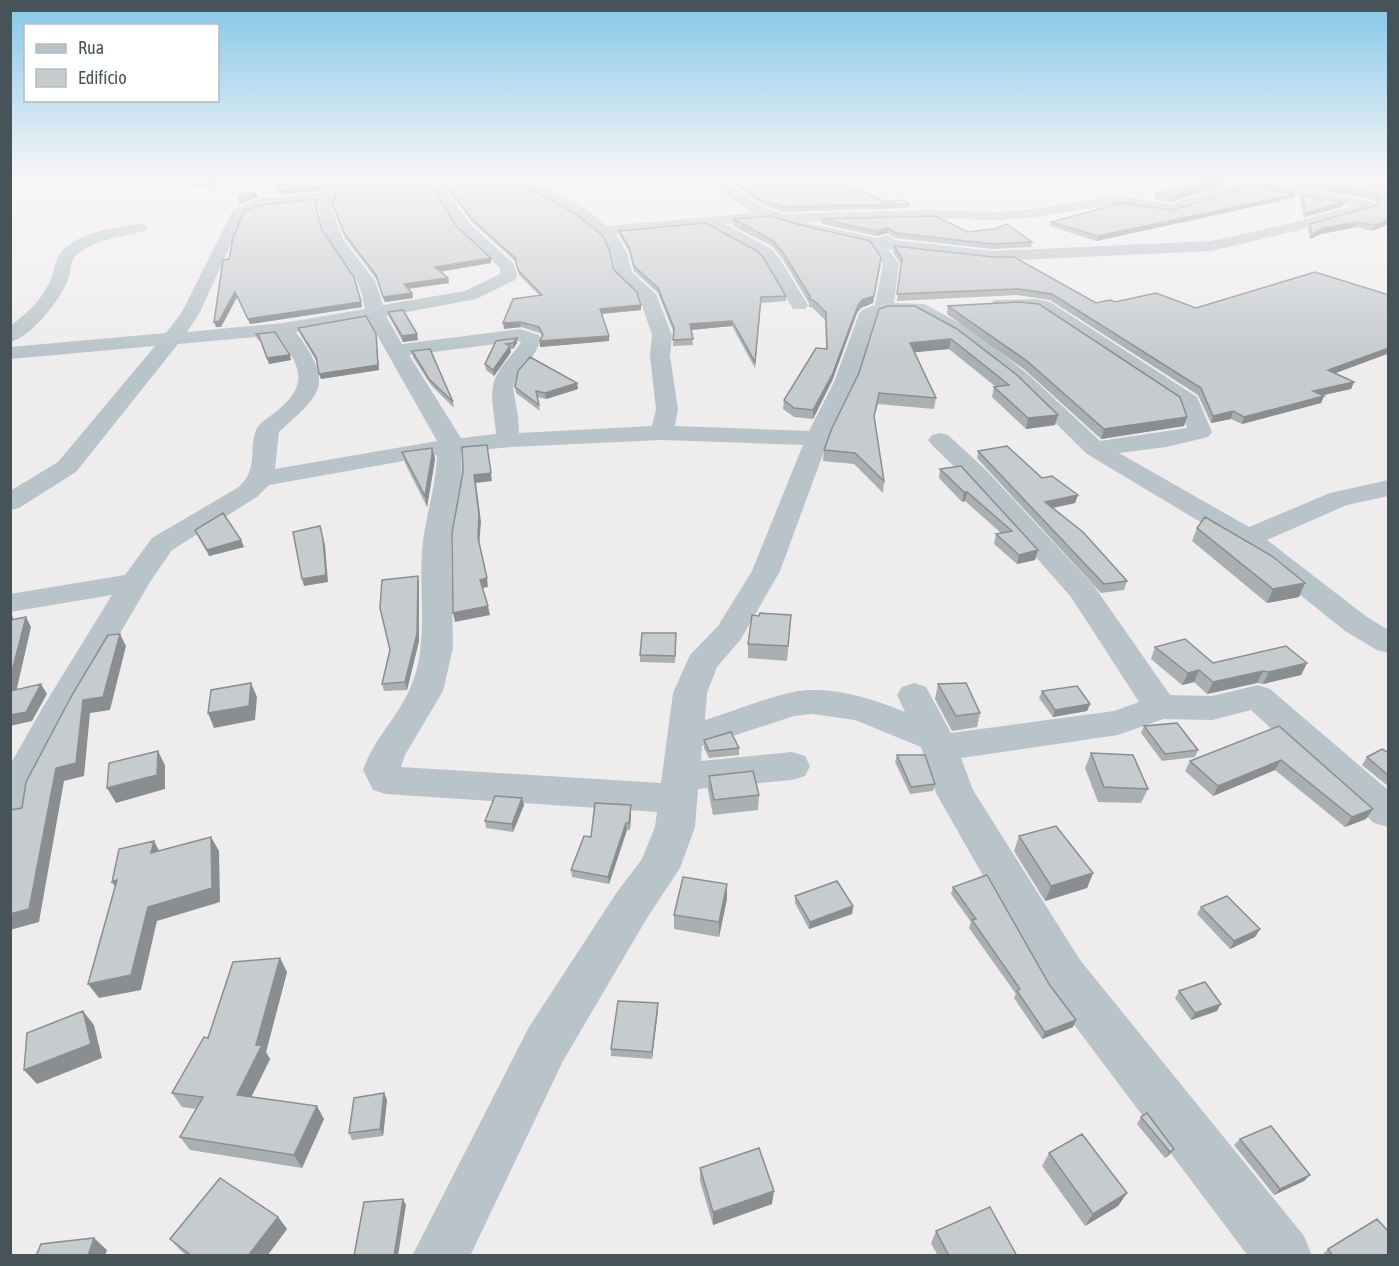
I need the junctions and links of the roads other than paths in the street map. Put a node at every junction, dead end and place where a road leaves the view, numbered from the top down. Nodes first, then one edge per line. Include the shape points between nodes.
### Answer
1 (96, 238) edge
2 (228, 238) edge
3 (336, 238) edge
4 (477, 238) edge
5 (611, 238) edge
6 (740, 238) edge
7 (855, 238) edge
8 (895, 238) edge
9 (1246, 238) edge
10 (876, 243) junction
11 (992, 256) junction
12 (1005, 272) edge
13 (799, 304) dead end
14 (976, 305) edge
15 (953, 307) edge
16 (884, 308) junction
17 (918, 309) junction
18 (377, 312) junction
19 (283, 328) junction
20 (10, 336) edge
21 (171, 339) junction
22 (398, 350) junction
23 (10, 353) edge
24 (662, 433) junction
25 (817, 438) junction
26 (510, 440) junction
27 (940, 440) dead end
28 (449, 446) junction
29 (1095, 449) junction
30 (261, 478) junction
31 (1389, 488) edge
32 (10, 501) edge
33 (1247, 538) junction
34 (135, 582) junction
35 (10, 603) edge
36 (1389, 643) edge
37 (914, 695) dead end
38 (1160, 706) junction
39 (937, 744) junction
40 (792, 766) dead end
41 (681, 772) junction
42 (10, 801) edge
43 (1389, 812) edge
44 (440, 1256) edge
45 (1284, 1256) edge

1 - 20 street via 67,255 60,279 46,303
2 - 21 street via 193,313
3 - 18 street via 366,281
4 - 18 street via 508,267 509,276 470,296
5 - 24 street via 624,274 647,294 662,335 660,356 667,409
6 - 13 street via 772,259
7 - 10 street
8 - 10 street
9 - 11 street via 1211,246
10 - 11 street
10 - 16 street via 891,264
11 - 12 street
14 - 29 street via 1024,296 1044,306 1189,402 1200,432
15 - 17 street
16 - 17 street
16 - 25 street via 867,314 845,382
17 - 29 street via 964,333 1023,380
18 - 19 street
18 - 22 street
19 - 21 street
19 - 30 street via 300,350 309,383 305,396 268,430
21 - 23 street
21 - 32 street via 67,467
22 - 26 street via 520,335 532,339 507,374 502,388
22 - 28 street via 449,438
24 - 25 street
24 - 26 street
25 - 41 street via 766,571 730,632 702,663 690,693
26 - 28 street
27 - 38 street via 1083,592
28 - 30 street
28 - 41 street via 449,480 437,541 437,648 426,691 387,754 382,770 386,780
29 - 33 street
30 - 34 street via 248,492 162,544
31 - 33 street via 1339,499
33 - 36 street via 1356,624
34 - 35 street
34 - 42 street via 60,707
37 - 39 street
38 - 39 street via 1118,723
38 - 43 street via 1212,708 1258,697
39 - 41 street via 870,712 817,702 780,707 752,719
39 - 45 street via 955,793 1064,975
40 - 41 street
41 - 44 street via 675,828 660,868 632,905 546,1044

